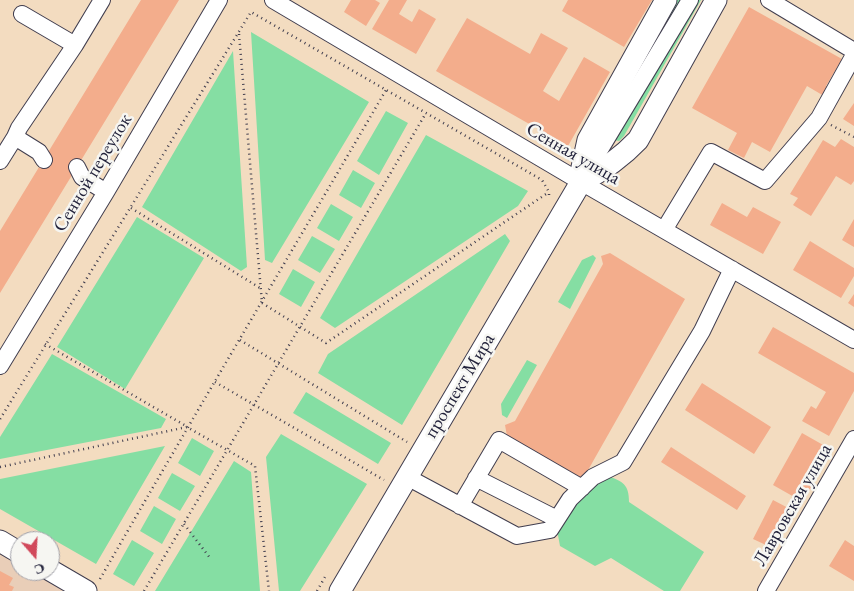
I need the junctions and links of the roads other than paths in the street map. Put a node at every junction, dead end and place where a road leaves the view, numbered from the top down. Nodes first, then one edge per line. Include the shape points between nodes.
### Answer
1 (102, 0) edge
2 (219, 0) edge
3 (273, 0) edge
4 (666, 0) edge
5 (690, 0) edge
6 (716, 0) edge
7 (769, 0) edge
8 (22, 14) dead end
9 (75, 45) junction
10 (854, 51) edge
11 (854, 55) edge
12 (15, 137) junction
13 (44, 155) dead end
14 (0, 161) edge
15 (77, 173) dead end
16 (581, 182) junction
17 (106, 192) junction
18 (664, 230) junction
19 (738, 273) junction
20 (854, 340) edge
21 (0, 366) edge
22 (854, 440) edge
23 (407, 477) junction
24 (476, 478) junction
25 (582, 488) junction
26 (460, 506) junction
27 (557, 519) junction
28 (60, 574) edge
29 (91, 588) edge
30 (340, 591) edge
31 (766, 591) edge

1 - 9 street
2 - 17 street, Сенной переулок
3 - 16 street, Сенная улица
4 - 16 main road, проспект Мира via 588,140
5 - 16 street
6 - 16 main road, проспект Мира via 638,140 613,163
7 - 10 street
8 - 9 street
9 - 12 street
11 - 18 street via 819,118 765,181 711,152
12 - 13 street
12 - 14 street
15 - 17 street
16 - 18 street, Сенная улица
16 - 23 main road, проспект Мира
17 - 21 street, Сенной переулок
18 - 19 street, Сенная улица
19 - 20 street, Сенная улица
19 - 25 street via 623,462 593,477
22 - 31 street, Лавровская улица
23 - 26 street
23 - 30 main road, проспект Мира
24 - 25 street via 499,440
24 - 26 street
24 - 27 street
25 - 27 street
26 - 27 street via 517,536 550,530
28 - 29 main road

